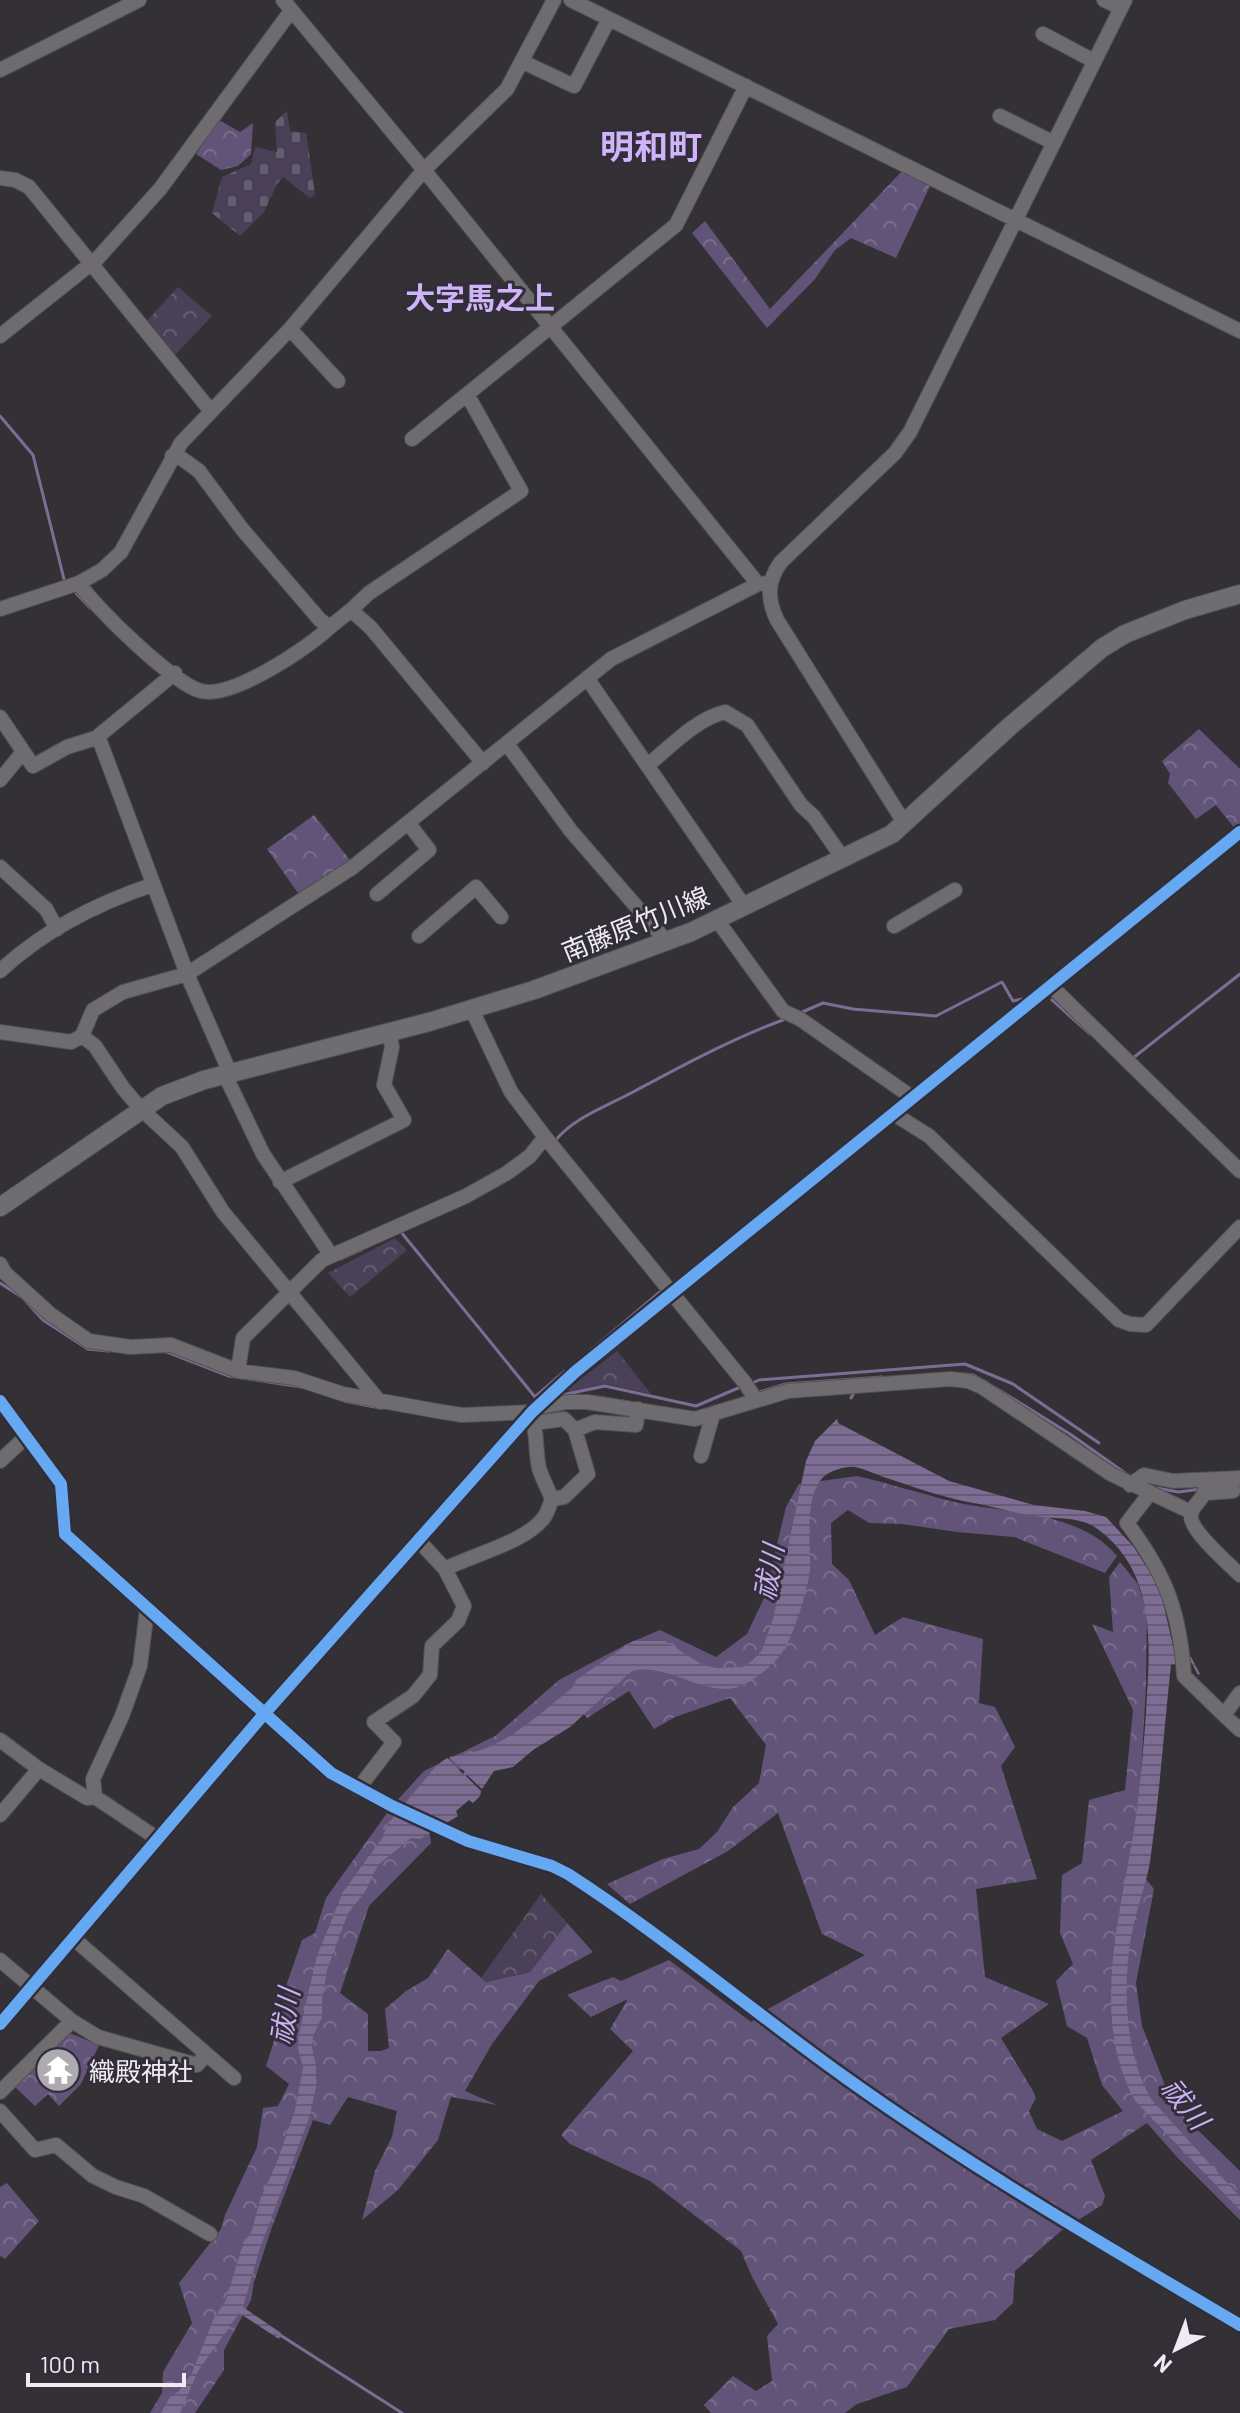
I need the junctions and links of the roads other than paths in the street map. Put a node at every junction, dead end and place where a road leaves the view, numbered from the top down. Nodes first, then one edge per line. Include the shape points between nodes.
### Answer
1 (139, 0) edge
2 (554, 0) edge
3 (571, 0) edge
4 (1104, 0) edge
5 (1123, 4) edge
6 (287, 6) edge
7 (609, 19) junction
8 (1043, 34) dead end
9 (1094, 61) junction
10 (523, 62) junction
11 (0, 70) edge
12 (746, 86) junction
13 (1000, 116) dead end
14 (1054, 143) junction
15 (424, 170) junction
16 (0, 178) edge
17 (1015, 220) junction
18 (89, 263) junction
19 (550, 327) junction
20 (290, 329) junction
21 (1240, 331) edge
22 (0, 336) edge
23 (338, 381) dead end
24 (468, 396) junction
25 (210, 410) junction
26 (412, 439) dead end
27 (172, 456) junction
28 (79, 583) junction
29 (764, 584) junction
30 (1240, 594) edge
31 (0, 609) edge
32 (351, 610) junction
33 (330, 627) junction
34 (171, 677) junction
35 (587, 678) junction
36 (0, 717) edge
37 (99, 741) junction
38 (507, 744) junction
39 (23, 752) junction
40 (483, 763) junction
41 (648, 765) junction
42 (0, 780) edge
43 (409, 824) junction
44 (905, 824) junction
45 (1240, 832) edge
46 (842, 857) junction
47 (0, 867) edge
48 (149, 886) junction
49 (955, 890) dead end
50 (377, 894) dead end
51 (744, 906) junction
52 (501, 917) dead end
53 (717, 920) junction
54 (894, 926) dead end
55 (57, 929) junction
56 (419, 936) dead end
57 (667, 942) junction
58 (0, 971) edge
59 (187, 974) junction
60 (1050, 985) junction
61 (471, 1008) junction
62 (0, 1032) edge
63 (389, 1032) junction
64 (82, 1036) junction
65 (227, 1074) junction
66 (913, 1098) junction
67 (140, 1108) junction
68 (894, 1114) junction
69 (545, 1137) junction
70 (1240, 1171) edge
71 (280, 1182) junction
72 (0, 1207) edge
73 (1240, 1227) edge
74 (331, 1255) junction
75 (0, 1264) edge
76 (290, 1291) junction
77 (673, 1294) junction
78 (238, 1371) junction
79 (755, 1398) junction
80 (0, 1401) edge
81 (380, 1402) junction
82 (638, 1409) junction
83 (533, 1414) junction
84 (713, 1414) junction
85 (575, 1430) junction
86 (26, 1437) junction
87 (701, 1456) dead end
88 (0, 1461) edge
89 (1235, 1483) edge
90 (1130, 1485) junction
91 (1206, 1487) junction
92 (1150, 1493) junction
93 (552, 1499) junction
94 (1191, 1512) junction
95 (418, 1540) junction
96 (445, 1569) junction
97 (1240, 1575) edge
98 (147, 1610) junction
99 (1240, 1693) edge
100 (264, 1714) junction
101 (1224, 1715) junction
102 (1240, 1730) edge
103 (0, 1740) edge
104 (39, 1769) junction
105 (358, 1789) junction
106 (95, 1797) junction
107 (0, 1815) edge
108 (158, 1839) junction
109 (73, 1938) junction
110 (0, 1960) edge
111 (32, 1986) junction
112 (72, 2021) junction
113 (0, 2024) edge
114 (206, 2054) junction
115 (234, 2078) dead end
116 (0, 2092) edge
117 (0, 2111) edge
118 (210, 2234) dead end
119 (1240, 2325) edge

1 - 11 street
2 - 10 street
3 - 7 street
4 - 5 street
5 - 9 street
6 - 15 street
6 - 18 street via 160,189
7 - 10 street via 574,86
7 - 12 street
8 - 9 street
9 - 14 street
10 - 15 street via 507,89
12 - 17 street
12 - 19 street via 676,225
13 - 14 street
14 - 17 street
15 - 19 street
15 - 20 street
16 - 18 street via 29,187
17 - 21 street
17 - 29 street via 903,443
18 - 22 street
18 - 25 street
19 - 24 street
19 - 29 street
20 - 23 street
20 - 25 street
24 - 26 street
24 - 32 street via 521,491
25 - 27 street
27 - 28 street via 121,552
27 - 33 street via 199,471 242,529
28 - 31 street
28 - 34 street via 91,601
29 - 35 street via 611,659
29 - 44 street via 777,620
30 - 44 main road, 南藤原竹川線 via 1185,610 1102,648
32 - 33 street
32 - 40 street
33 - 34 street via 308,647 237,685 200,691
34 - 37 street
35 - 38 street
35 - 41 street
36 - 39 street
37 - 39 street via 67,747 33,766
37 - 48 street
38 - 40 street
38 - 57 street via 571,831
39 - 42 street
40 - 43 street
41 - 46 street via 694,728 725,712 747,725
41 - 51 street
43 - 50 street via 429,850
43 - 59 street via 353,867
44 - 46 main road, 南藤原竹川線
45 - 60 street
46 - 51 main road, 南藤原竹川線
47 - 55 street via 46,909
48 - 55 street
48 - 59 street
49 - 54 street
51 - 53 main road, 南藤原竹川線
52 - 56 street via 476,887
53 - 57 main road, 南藤原竹川線
53 - 66 street via 783,1011
55 - 58 street
57 - 61 main road, 南藤原竹川線
59 - 64 street via 123,992 93,1010
59 - 65 street
60 - 66 street
60 - 70 street
61 - 63 main road, 南藤原竹川線
61 - 69 street via 511,1092
62 - 64 street via 71,1042
63 - 65 main road, 南藤原竹川線
63 - 71 street via 392,1047 384,1085 404,1120
64 - 67 street
65 - 67 main road, 南藤原竹川線
65 - 71 street via 240,1110
66 - 68 street
67 - 72 main road, 南藤原竹川線
67 - 76 street via 182,1147 223,1212
68 - 73 street via 929,1136 1119,1320 1130,1324 1146,1325
68 - 77 street
69 - 74 street via 530,1156 466,1196
69 - 77 street
71 - 74 street
74 - 76 street
75 - 78 street via 50,1314 89,1341 171,1345
76 - 78 street via 243,1338
76 - 81 street
77 - 79 street
77 - 83 street via 575,1372
78 - 81 street via 294,1378
79 - 84 street
79 - 90 street via 832,1387 968,1381
80 - 86 street
81 - 83 street via 462,1415
82 - 83 street via 579,1402
82 - 84 street via 695,1419
82 - 85 street via 636,1425 595,1422
83 - 85 street via 564,1419
83 - 93 street via 540,1470
83 - 95 street
84 - 87 street
85 - 93 street via 588,1474 564,1497
86 - 88 street
86 - 98 street via 61,1484 65,1534
89 - 91 street
90 - 91 street via 1144,1475
90 - 92 street
91 - 94 street
92 - 94 street
92 - 101 street via 1127,1523 1173,1602 1184,1676
93 - 96 street via 544,1518 525,1533
94 - 97 street via 1205,1540
95 - 96 street
95 - 100 street
96 - 105 street via 464,1606 458,1621 432,1646 430,1675 413,1696 374,1722 394,1742
98 - 100 street
98 - 106 street via 140,1666 93,1779
99 - 101 street
100 - 105 street via 320,1765
100 - 108 street
101 - 102 street
103 - 104 street
104 - 106 street via 87,1798
104 - 107 street
105 - 119 street via 447,1831 568,1874 946,2146
106 - 108 street
108 - 109 street
109 - 111 street
109 - 114 street
110 - 111 street
111 - 112 street
111 - 113 street
112 - 114 street via 98,2037 197,2065
112 - 116 street
114 - 115 street
117 - 118 street via 35,2150 56,2145 93,2176 144,2196

